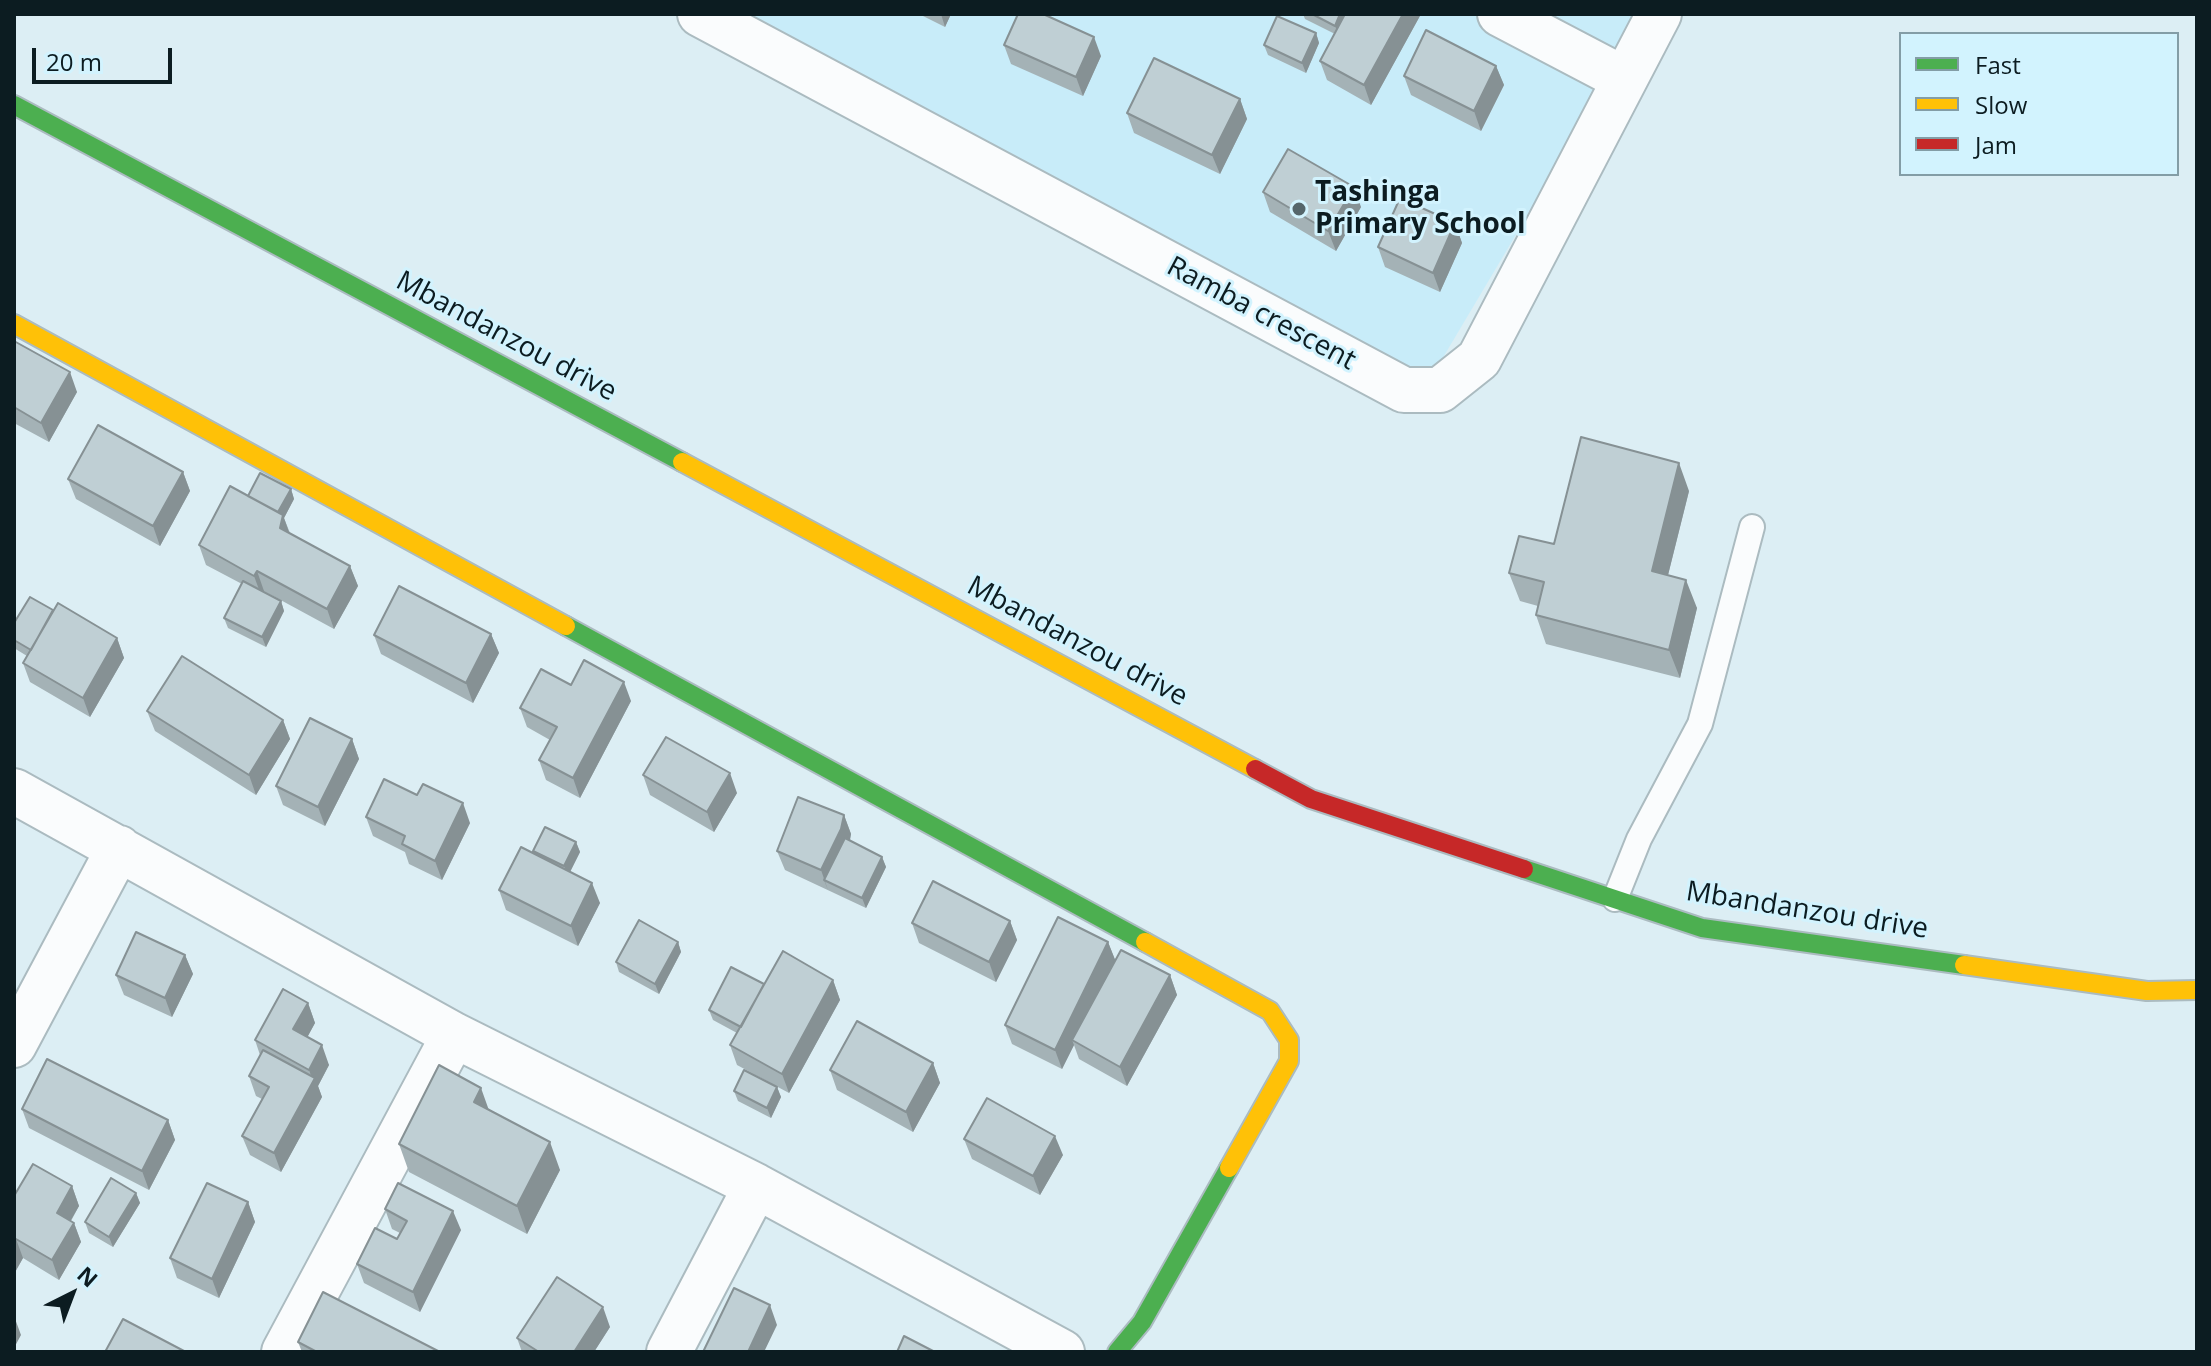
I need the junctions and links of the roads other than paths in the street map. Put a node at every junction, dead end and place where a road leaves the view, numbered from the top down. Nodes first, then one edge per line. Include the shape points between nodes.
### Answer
1 (700, 14) edge
2 (1500, 14) edge
3 (1659, 14) edge
4 (1624, 79) junction
5 (14, 105) edge
6 (14, 324) edge
7 (1752, 527) dead end
8 (14, 791) edge
9 (119, 848) junction
10 (1615, 899) junction
11 (2197, 990) edge
12 (454, 1035) junction
13 (14, 1045) edge
14 (756, 1186) junction
15 (284, 1352) edge
16 (669, 1352) edge
17 (1062, 1352) edge
18 (1117, 1352) edge

1 - 4 street, Ramba crescent via 1404,390 1440,390 1479,359
2 - 4 street
3 - 4 street, Ramba crescent
5 - 10 street, Mbandanzou drive via 1311,799
6 - 18 street via 1270,1011 1289,1040 1289,1061 1142,1322
7 - 10 lane via 1700,724 1639,839
8 - 9 street
9 - 12 street
9 - 13 street
10 - 11 street, Mbandanzou drive via 1702,928 2147,991
12 - 14 street
12 - 15 street
14 - 16 street
14 - 17 street

